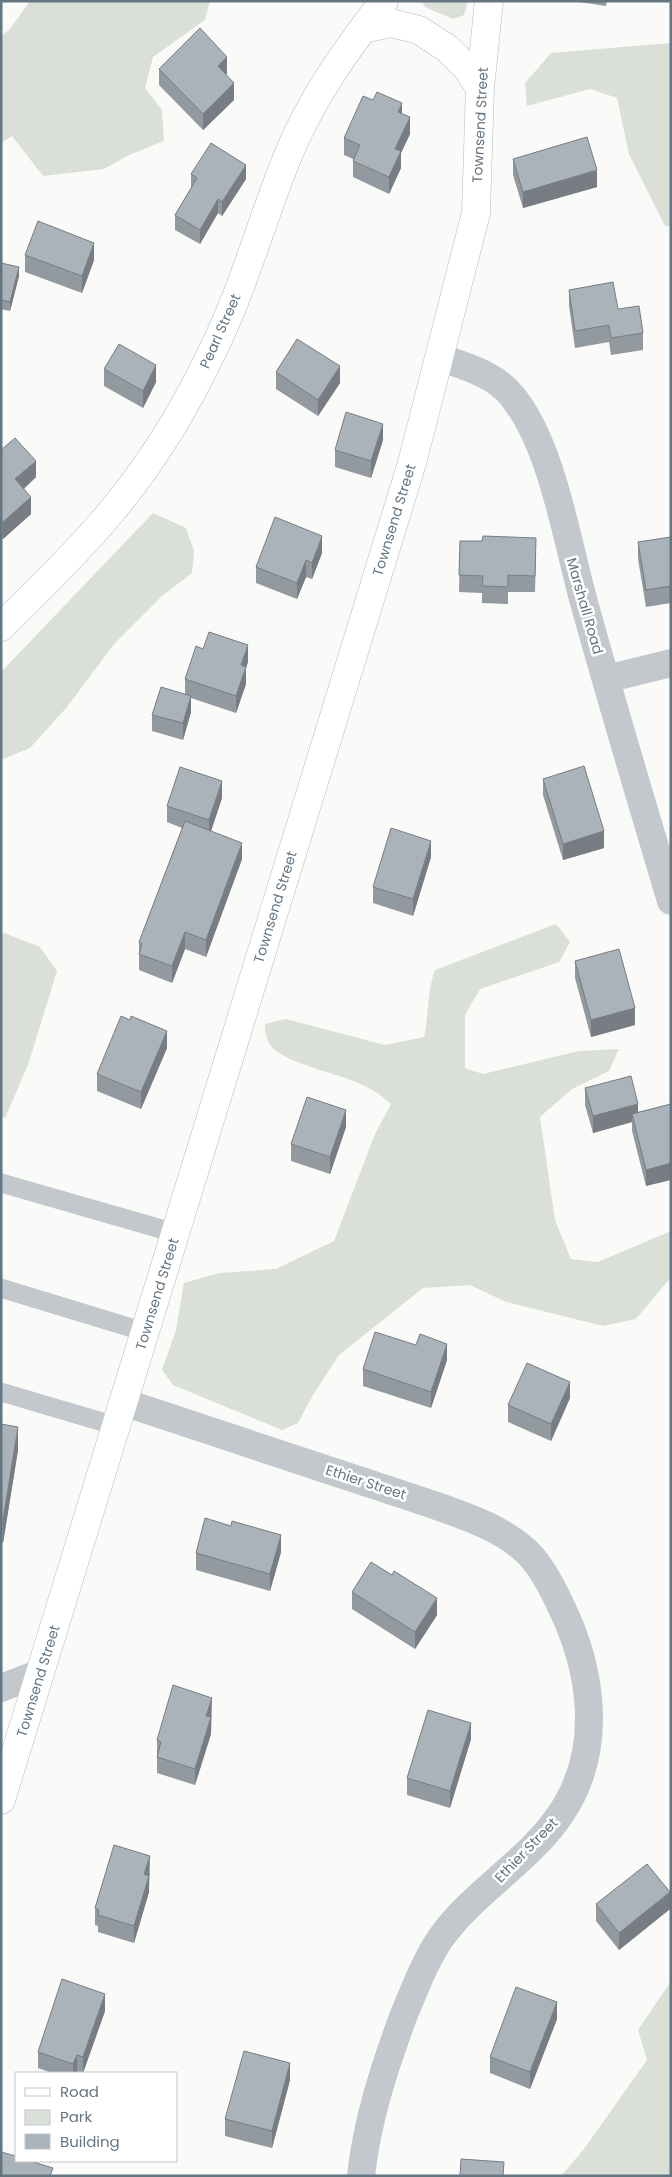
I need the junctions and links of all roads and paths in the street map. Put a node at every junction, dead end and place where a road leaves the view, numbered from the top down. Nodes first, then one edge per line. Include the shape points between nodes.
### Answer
1 (384, 1) edge
2 (489, 1) edge
3 (363, 29) junction
4 (480, 88) junction
5 (439, 357) junction
6 (1, 627) edge
7 (671, 663) edge
8 (606, 679) junction
9 (671, 901) edge
10 (1, 1183) edge
11 (175, 1234) junction
12 (1, 1288) edge
13 (145, 1332) junction
14 (1, 1392) edge
15 (120, 1414) junction
16 (40, 1673) junction
17 (1, 1688) edge
18 (1, 1800) edge
19 (361, 2176) edge

1 - 3 street, Pearl Street
2 - 4 street, Townsend Street
3 - 4 street via 391,23 419,30 448,49 467,68
3 - 6 street, Pearl Street via 322,86 303,121 235,301 184,406 147,465 107,517
4 - 5 street, Townsend Street via 476,213
5 - 8 street, Marshall Road via 494,379 512,395 535,432 549,471
5 - 11 street, Townsend Street via 412,463
7 - 8 street
8 - 9 street, Marshall Road
10 - 11 lane
11 - 13 street, Townsend Street
12 - 13 lane
13 - 15 street, Townsend Street
14 - 15 lane
15 - 16 street, Townsend Street
15 - 19 street, Ethier Street via 467,1517 529,1554 541,1568 572,1630 588,1697 589,1744 584,1768 560,1815 543,1836 456,1920 426,1964 374,2101
16 - 17 street
16 - 18 street, Townsend Street

